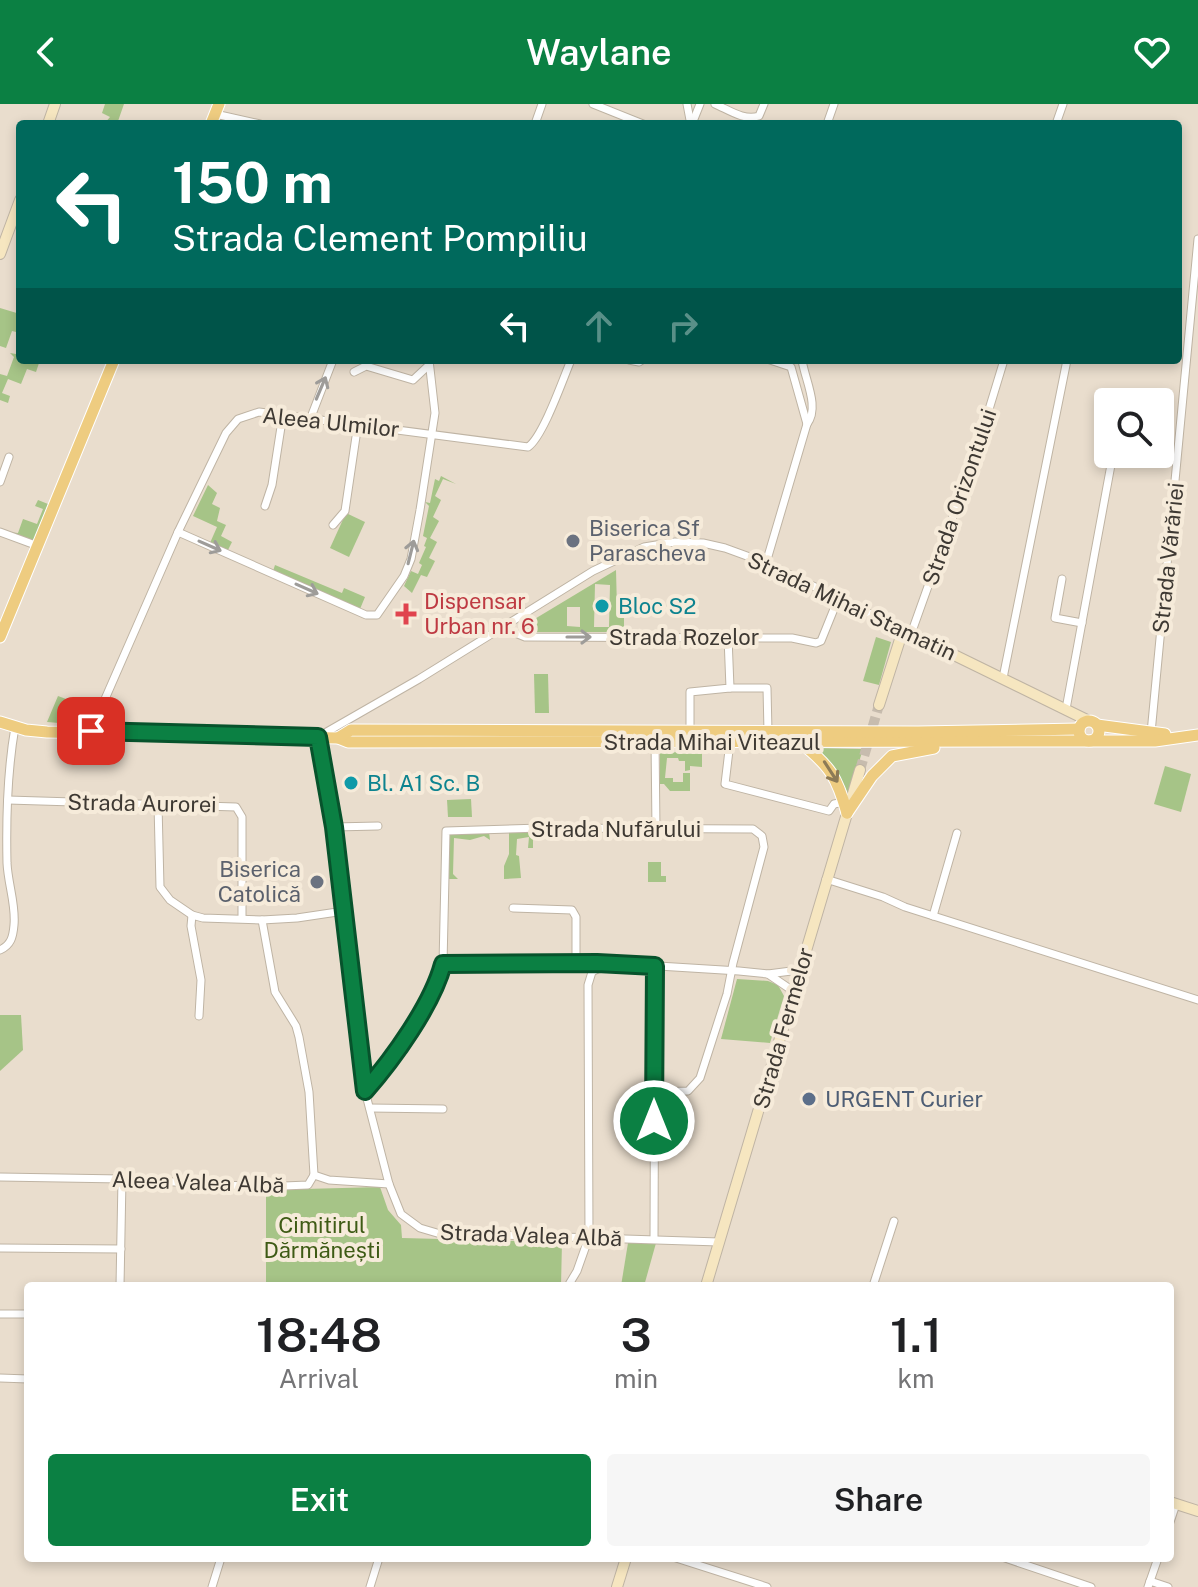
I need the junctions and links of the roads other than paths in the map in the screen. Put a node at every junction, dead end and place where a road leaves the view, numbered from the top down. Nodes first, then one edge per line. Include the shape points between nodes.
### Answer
1 (593, 104) edge
2 (715, 104) edge
3 (764, 104) edge
4 (215, 114) edge
5 (242, 120) edge
6 (633, 120) edge
7 (742, 120) edge
8 (16, 211) edge
9 (1198, 239) edge
10 (0, 254) edge
11 (112, 364) edge
12 (331, 364) edge
13 (428, 364) edge
14 (429, 364) edge
15 (569, 364) edge
16 (782, 364) edge
17 (803, 364) edge
18 (1003, 364) edge
19 (1066, 364) edge
20 (354, 372) dead end
21 (283, 414) junction
22 (311, 417) junction
23 (358, 423) junction
24 (807, 424) junction
25 (433, 434) junction
26 (9, 457) dead end
27 (1110, 468) edge
28 (0, 482) edge
29 (265, 506) dead end
30 (333, 525) dead end
31 (0, 532) edge
32 (178, 532) junction
33 (38, 546) junction
34 (766, 563) junction
35 (1062, 579) dead end
36 (838, 599) junction
37 (1082, 623) junction
38 (503, 628) junction
39 (907, 632) junction
40 (0, 637) edge
41 (728, 637) junction
42 (1003, 678) junction
43 (730, 688) junction
44 (879, 705) tunnel mouth
45 (1066, 709) junction
46 (0, 722) edge
47 (1088, 725) junction
48 (351, 726) junction
49 (15, 727) junction
50 (91, 731) junction
51 (690, 732) junction
52 (1151, 733) junction
53 (759, 735) junction
54 (1198, 735) edge
55 (318, 737) junction
56 (338, 738) junction
57 (655, 738) junction
58 (971, 741) junction
59 (1089, 741) junction
60 (730, 742) junction
61 (801, 742) junction
62 (860, 770) tunnel mouth
63 (8, 800) junction
64 (158, 804) junction
65 (845, 807) junction
66 (378, 826) dead end
67 (334, 827) junction
68 (656, 829) junction
69 (957, 833) dead end
70 (826, 879) junction
71 (513, 908) dead end
72 (344, 911) junction
73 (192, 915) junction
74 (933, 916) junction
75 (242, 918) junction
76 (262, 920) junction
77 (0, 950) edge
78 (576, 963) junction
79 (610, 963) junction
80 (443, 964) junction
81 (655, 966) junction
82 (799, 970) junction
83 (732, 971) junction
84 (768, 974) junction
85 (793, 991) junction
86 (1198, 1000) edge
87 (199, 1016) dead end
88 (365, 1091) junction
89 (654, 1092) junction
90 (370, 1108) junction
91 (443, 1109) dead end
92 (314, 1175) junction
93 (0, 1177) edge
94 (122, 1179) junction
95 (389, 1184) junction
96 (894, 1221) dead end
97 (589, 1237) junction
98 (654, 1238) junction
99 (719, 1242) junction
100 (0, 1248) edge
101 (121, 1249) junction
102 (120, 1282) edge
103 (570, 1282) edge
104 (707, 1282) edge
105 (874, 1282) edge
106 (0, 1314) edge
107 (24, 1314) edge
108 (0, 1378) edge
109 (24, 1379) edge
110 (1174, 1503) edge
111 (1198, 1511) edge
112 (220, 1562) edge
113 (378, 1562) edge
114 (625, 1562) edge
115 (689, 1562) edge
116 (1017, 1562) edge
117 (1157, 1562) edge
118 (1149, 1584) edge
119 (212, 1587) edge
120 (370, 1587) edge
121 (617, 1587) edge
122 (767, 1587) edge
123 (1091, 1587) edge
124 (1168, 1587) edge

1 - 6 street
2 - 7 street
3 - 7 street via 759,116
4 - 5 street
8 - 10 street
9 - 52 street, Strada Vărăriei
11 - 33 main road
22 -> 12 street
13 - 20 street via 413,380 366,366
14 - 25 street
15 - 25 street, Aleea Ulmilor via 531,445
16 - 24 street via 791,367
17 - 24 street via 813,408
18 - 39 street, Strada Orizontului via 976,452
19 - 42 street
21 - 22 street, Aleea Ulmilor
21 - 29 street
21 - 32 street, Aleea Ulmilor via 254,412 232,425
22 - 23 street, Aleea Ulmilor
23 - 25 street, Aleea Ulmilor
23 - 30 street via 345,511
24 - 34 street
32 -> 25 street via 372,617 382,612 411,559
26 - 28 street
27 - 37 street
31 - 33 street
32 - 50 street, Aleea Ulmilor
33 - 40 main road
34 - 36 street, Strada Mihai Stamatin
34 - 38 street, Strada Mihai Stamatin via 703,543 644,547 593,571
35 - 37 street via 1055,618
36 - 39 street, Strada Mihai Stamatin
36 - 41 street, Strada Rozelor via 816,643
37 - 45 street
38 -> 41 street, Strada Rozelor via 525,637
38 - 48 street, Strada Mihai Stamatin
39 - 42 street, Strada Mihai Stamatin
39 - 44 street
41 - 43 street
42 - 45 street, Strada Mihai Stamatin
43 - 51 street via 690,692
43 - 53 street via 767,688
45 - 47 street, Strada Mihai Stamatin
46 - 49 main road, Strada Mihai Viteazul
47 - 52 main road, Strada Mihai Viteazul
47 - 53 main road, Strada Mihai Viteazul
47 - 59 main road via 1081,737
47 - 59 main road via 1099,734
48 - 55 street, Strada Mihai Stamatin
48 - 56 main road
48 - 57 main road, Strada Mihai Viteazul
49 - 50 main road, Strada Mihai Viteazul
49 - 63 street
50 - 55 main road, Strada Mihai Viteazul
51 - 53 main road, Strada Mihai Viteazul
51 - 57 main road, Strada Mihai Viteazul
52 - 54 main road, Strada Mihai Viteazul
53 - 60 main road, Strada Mihai Viteazul
53 - 61 main road, Strada Mihai Viteazul
54 - 59 main road, Strada Mihai Viteazul
55 - 56 main road, Strada Mihai Viteazul
55 - 67 street, Strada Valea Albă
56 - 57 main road, Strada Mihai Viteazul
57 - 60 main road, Strada Mihai Viteazul
57 - 68 street
58 - 59 main road, Strada Mihai Viteazul
58 - 61 main road, Strada Mihai Viteazul
58 - 65 main road via 892,756
60 - 65 street via 725,784 829,811 834,804
61 -> 65 main road via 829,767
62 - 65 street, Strada Fermelor
63 - 64 street, Strada Aurorei
63 - 77 street via 7,867 15,924 8,947
64 - 73 street via 160,887
64 - 75 street, Strada Aurorei via 230,805 240,811
65 - 70 street, Strada Fermelor
66 - 67 street
67 - 72 street, Strada Valea Albă
68 - 80 street, Strada Nufărului via 446,831
68 - 83 street, Strada Nufărului via 753,829 762,836 764,847
69 - 74 street
70 - 74 street
70 - 82 street, Strada Fermelor
71 - 78 street via 572,910
72 - 76 street
72 - 88 street, Strada Valea Albă
73 - 75 street
73 - 87 street via 200,971
74 - 86 street
75 - 76 street
76 - 92 street via 275,992 299,1037
78 - 79 street
78 - 80 street
79 - 81 street
79 - 97 street via 592,972 588,985
80 - 88 street, Strada Nufărului via 404,1039
81 - 83 street
81 - 89 street
82 - 84 street
82 - 85 street, Strada Fermelor
83 - 84 street
83 - 89 street, Strada Nufărului via 696,1086
84 - 85 street
85 - 99 street, Strada Fermelor
88 - 90 street, Strada Valea Albă
89 - 98 street
90 - 91 street
90 - 95 street, Strada Valea Albă
92 - 94 street, Aleea Valea Albă via 308,1185 259,1187
92 - 95 street, Aleea Valea Albă
93 - 94 street, Aleea Valea Albă
94 - 101 street
95 - 97 street, Strada Valea Albă via 401,1214 429,1232
96 - 105 street
97 - 98 street, Strada Valea Albă
97 - 103 street
98 - 99 street, Strada Valea Albă
99 - 104 street, Strada Fermelor
100 - 101 street
101 - 102 street
106 - 107 street
108 - 109 street
110 - 111 street
112 - 119 street
113 - 120 street
114 - 121 street
115 - 122 street
116 - 123 street
117 - 118 street
118 - 124 street

